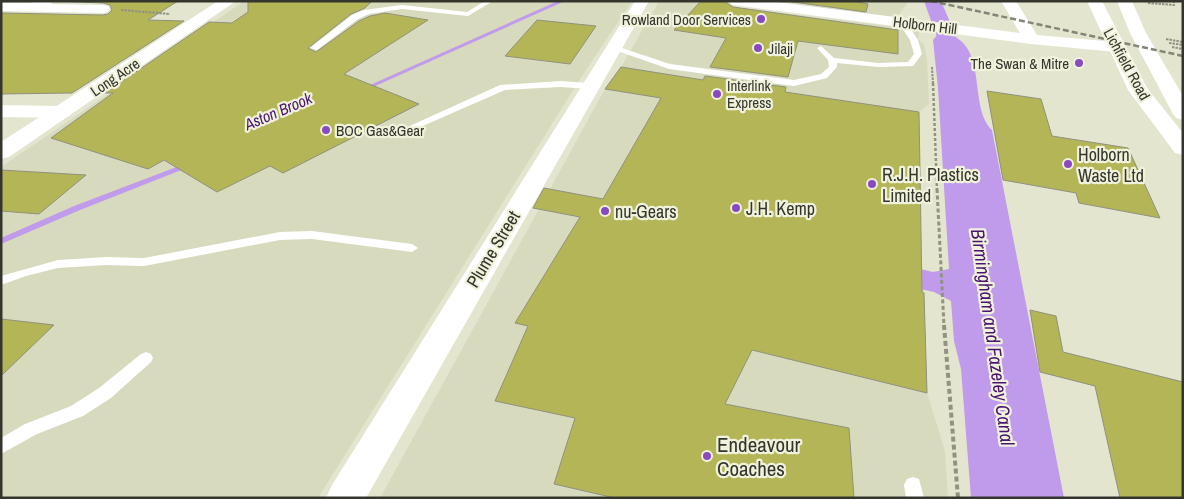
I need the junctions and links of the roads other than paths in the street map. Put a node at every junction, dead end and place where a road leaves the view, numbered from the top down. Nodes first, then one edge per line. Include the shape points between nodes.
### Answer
1 (229, 1) edge
2 (432, 1) edge
3 (490, 1) edge
4 (642, 1) edge
5 (734, 1) edge
6 (1008, 1) edge
7 (1094, 1) edge
8 (1124, 1) edge
9 (39, 4) edge
10 (1, 7) edge
11 (103, 9) road end
12 (422, 9) junction
13 (902, 22) junction
14 (1031, 39) junction
15 (1116, 47) junction
16 (314, 48) dead end
17 (613, 48) junction
18 (821, 48) dead end
19 (832, 60) junction
20 (590, 86) junction
21 (1, 111) edge
22 (62, 112) junction
23 (1183, 114) edge
24 (406, 130) dead end
25 (1183, 148) edge
26 (1, 152) edge
27 (412, 248) dead end
28 (1, 281) edge
29 (146, 358) dead end
30 (1, 447) edge
31 (345, 498) edge

1 - 22 main road, Long Acre
2 - 12 lane
3 - 12 lane via 468,14
4 - 17 street, Plume Street
5 - 13 street, Holborn Hill
6 - 14 street
7 - 15 main road, Lichfield Road
8 - 23 main road, Lichfield Road
9 - 10 street
9 - 11 street
12 - 16 lane via 402,7 368,12 355,17
13 - 14 street, Holborn Hill
13 - 19 lane via 914,40 918,54 910,64 878,65
14 - 15 street, Holborn Hill
15 - 25 main road, Lichfield Road via 1138,90
17 - 19 lane via 669,66 794,83 824,76 833,67
17 - 20 street, Plume Street
18 - 19 lane
20 - 24 lane via 503,87
20 - 31 street, Plume Street
21 - 22 street
22 - 26 main road, Long Acre
27 - 28 lane via 312,235 280,236 144,262 58,264
29 - 30 lane via 106,393 77,411 31,429

